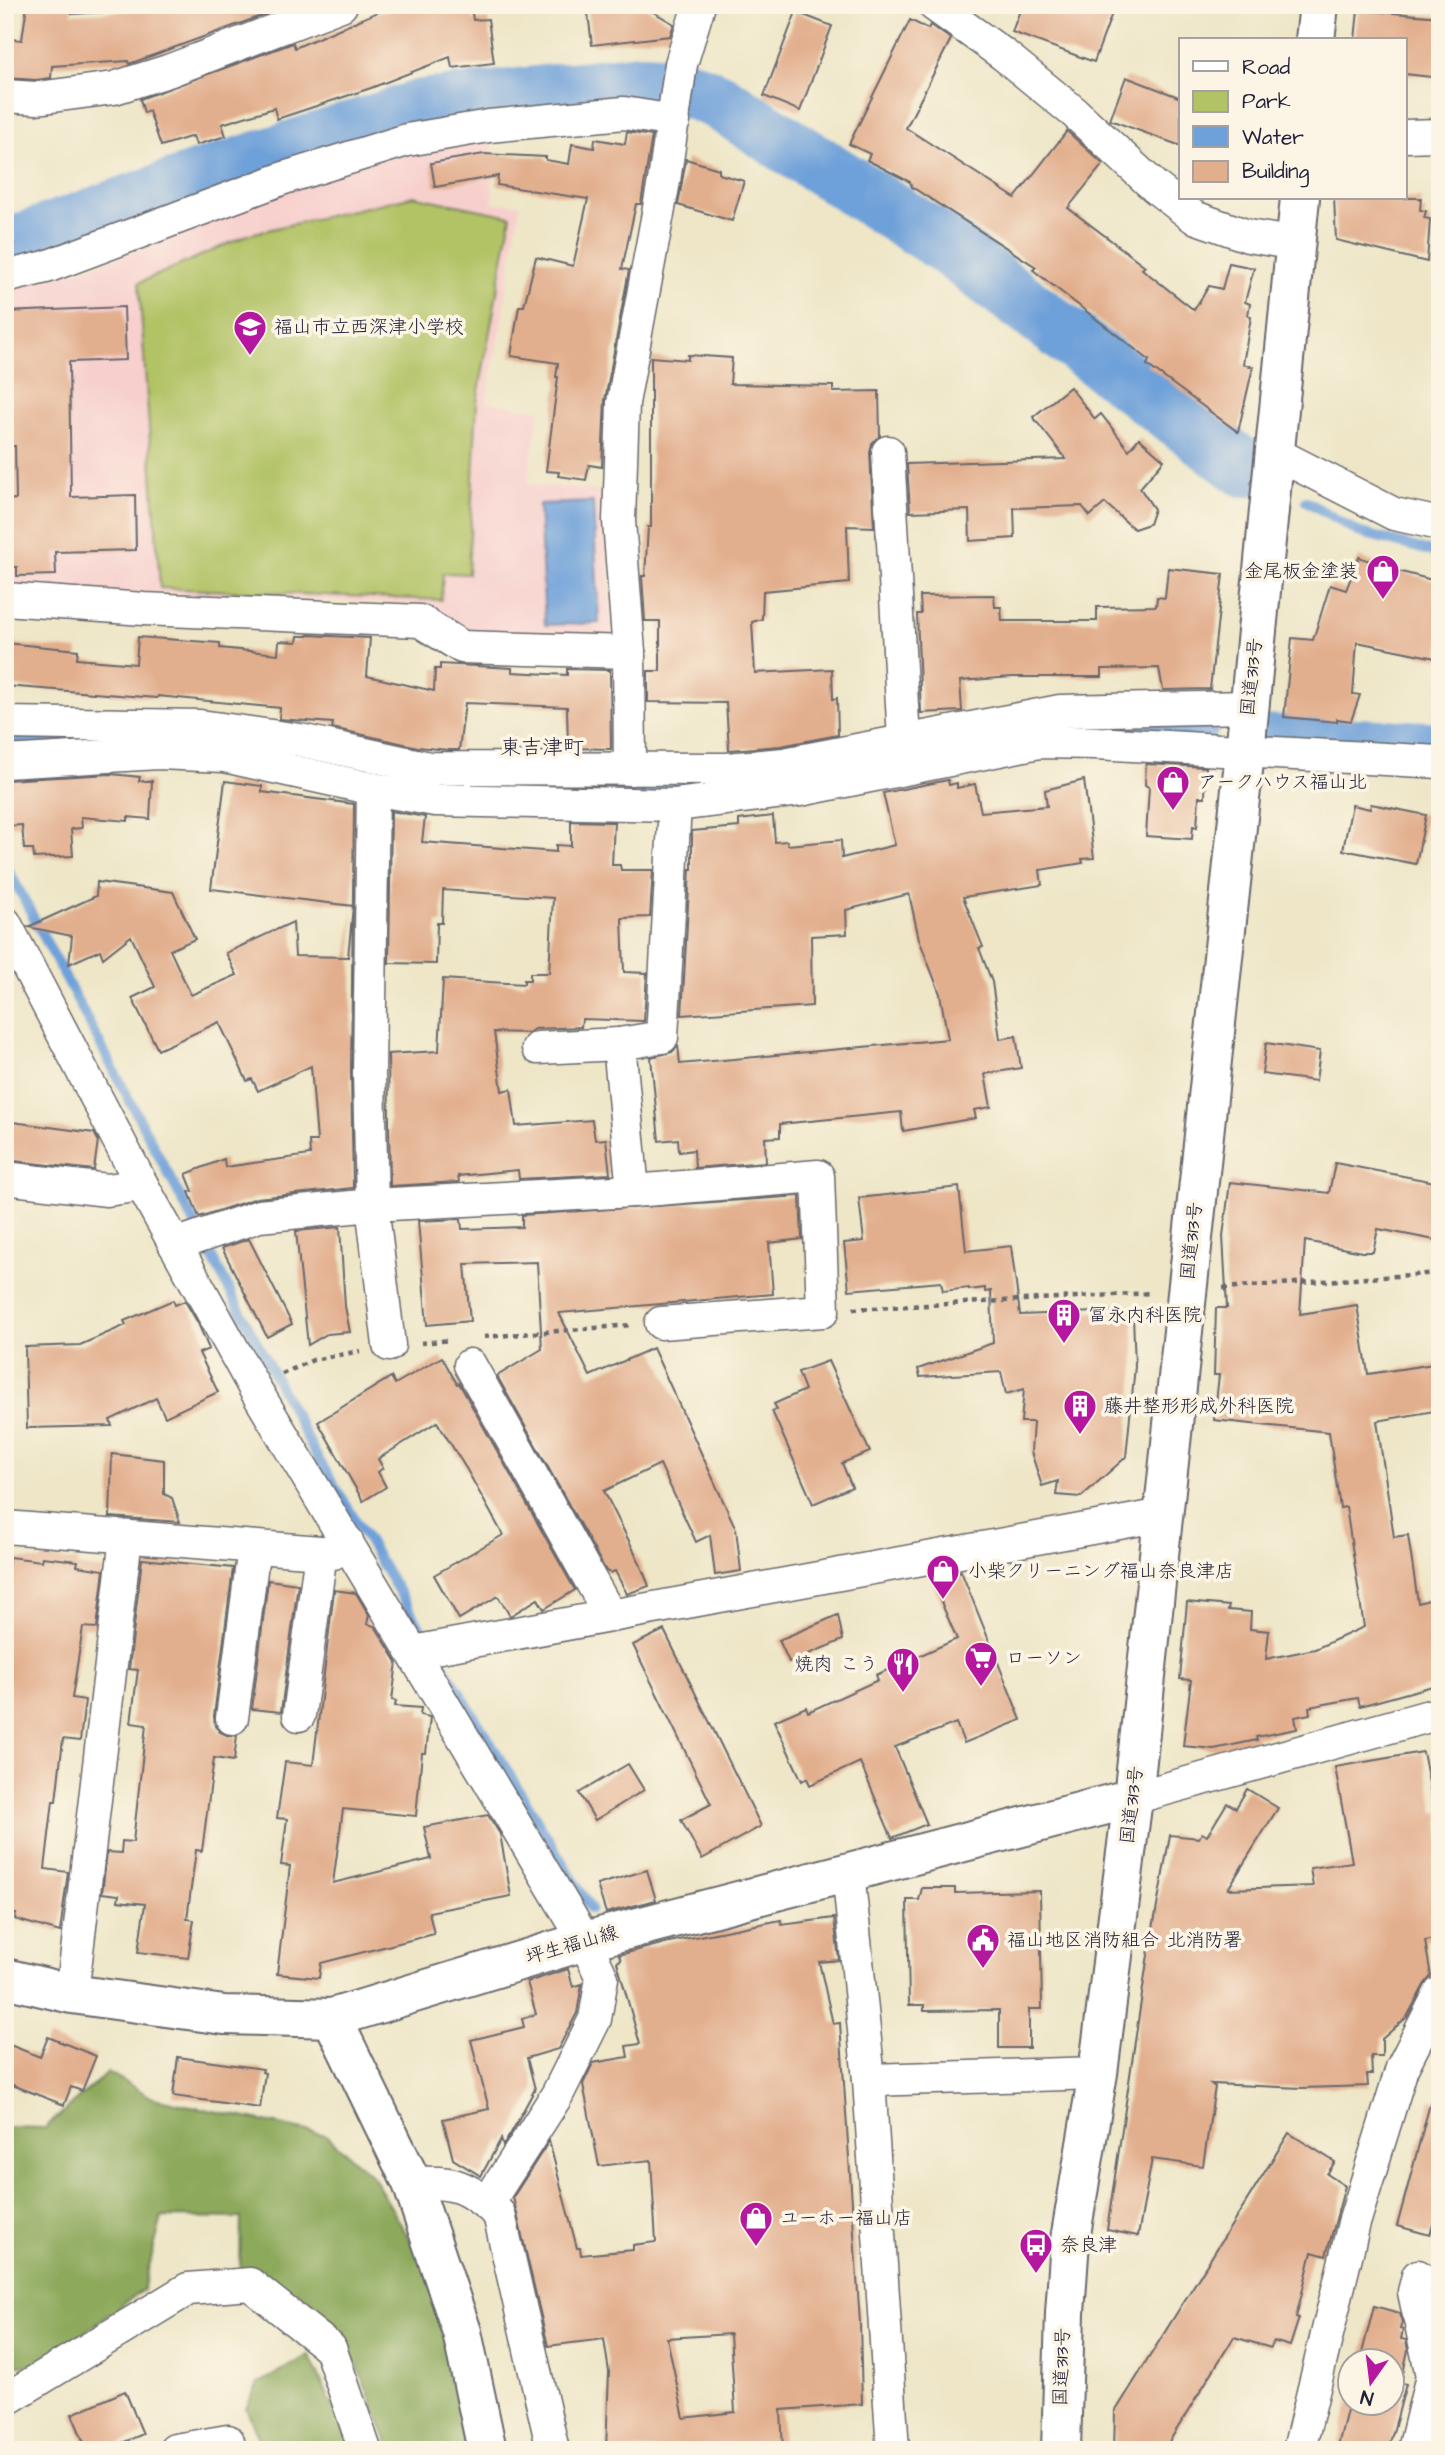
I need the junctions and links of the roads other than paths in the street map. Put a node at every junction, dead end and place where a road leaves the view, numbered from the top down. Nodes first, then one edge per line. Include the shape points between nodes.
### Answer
1 (341, 5) edge
2 (699, 5) edge
3 (934, 5) edge
4 (1319, 5) edge
5 (1315, 38) edge
6 (5, 96) edge
7 (675, 112) junction
8 (1440, 135) edge
9 (1406, 136) edge
10 (1300, 200) edge
11 (1296, 244) junction
12 (5, 277) edge
13 (888, 452) dead end
14 (1275, 453) junction
15 (1440, 524) edge
16 (5, 599) edge
17 (629, 652) junction
18 (1249, 706) junction
19 (5, 723) edge
20 (904, 741) junction
21 (1245, 752) junction
22 (5, 761) edge
23 (1440, 762) edge
24 (630, 769) junction
25 (373, 789) junction
26 (675, 805) junction
27 (5, 923) edge
28 (619, 1044) junction
29 (538, 1048) dead end
30 (5, 1178) edge
31 (142, 1185) junction
32 (633, 1191) junction
33 (372, 1205) junction
34 (180, 1243) junction
35 (661, 1323) dead end
36 (388, 1345) dead end
37 (470, 1365) dead end
38 (1163, 1515) junction
39 (5, 1527) edge
40 (126, 1537) junction
41 (254, 1547) junction
42 (334, 1547) junction
43 (610, 1615) junction
44 (415, 1652) junction
45 (1440, 1713) edge
46 (299, 1715) dead end
47 (232, 1718) dead end
48 (1133, 1798) junction
49 (848, 1871) junction
50 (585, 1941) junction
51 (5, 1979) edge
52 (72, 1994) junction
53 (1437, 2005) edge
54 (332, 2018) junction
55 (1098, 2073) junction
56 (869, 2080) junction
57 (412, 2183) junction
58 (487, 2204) junction
59 (1418, 2276) dead end
60 (5, 2400) edge
61 (228, 2441) dead end
62 (175, 2450) edge
63 (365, 2450) edge
64 (487, 2450) edge
65 (553, 2450) edge
66 (893, 2450) edge
67 (1061, 2450) edge
68 (1299, 2450) edge
69 (1414, 2450) edge

1 - 6 street via 114,88 37,98
2 - 7 street via 681,64
3 - 11 street via 1004,55 1194,217 1248,236
4 - 5 main road
7 - 12 street via 489,126 407,140 284,178 46,267
7 - 17 street via 623,403 619,521
8 - 9 street
10 - 11 main road, 国道313号
11 - 14 main road, 国道313号
13 - 20 street
14 - 15 street via 1394,514
14 - 18 main road, 国道313号
16 - 17 street via 420,621 462,648
17 - 24 street
18 - 20 street via 1060,710
18 - 21 main road, 国道313号
19 - 24 street via 200,726 300,740 429,768
20 - 24 street via 784,764
21 - 23 street
21 - 26 street via 1039,742 800,790
21 - 38 main road, 国道313号
22 - 25 street via 159,753 224,756
25 - 26 street via 435,800
25 - 33 street
26 - 28 street via 662,1037
27 - 31 street
28 - 29 street
28 - 32 street
30 - 31 street via 107,1191
31 - 34 street
32 - 33 street
32 - 35 street via 818,1176 823,1311
33 - 34 street via 259,1216
33 - 36 street
34 - 42 street
37 - 43 street
38 - 43 street
38 - 48 main road, 国道313号
39 - 40 street
40 - 41 street
40 - 52 street
41 - 42 street
41 - 47 street
42 - 44 street
42 - 46 street
43 - 44 street
44 - 50 street
45 - 48 street
48 - 49 main road, 坪生福山線
48 - 55 main road, 国道313号
49 - 50 main road, 坪生福山線
49 - 56 street
50 - 54 main road, 坪生福山線
50 - 58 street via 602,1978 594,2019 557,2095
51 - 52 main road, 坪生福山線
52 - 54 main road, 坪生福山線 via 224,2015
53 - 68 street via 1402,2068 1358,2210
54 - 57 main road
55 - 56 street
55 - 67 main road, 国道313号 via 1070,2240
56 - 66 street
57 - 58 street via 439,2182 471,2190
57 - 64 main road via 462,2332
58 - 65 street via 499,2214
59 - 69 street via 1414,2292 1432,2376
60 - 63 street via 188,2289 250,2284 330,2348
61 - 62 street

